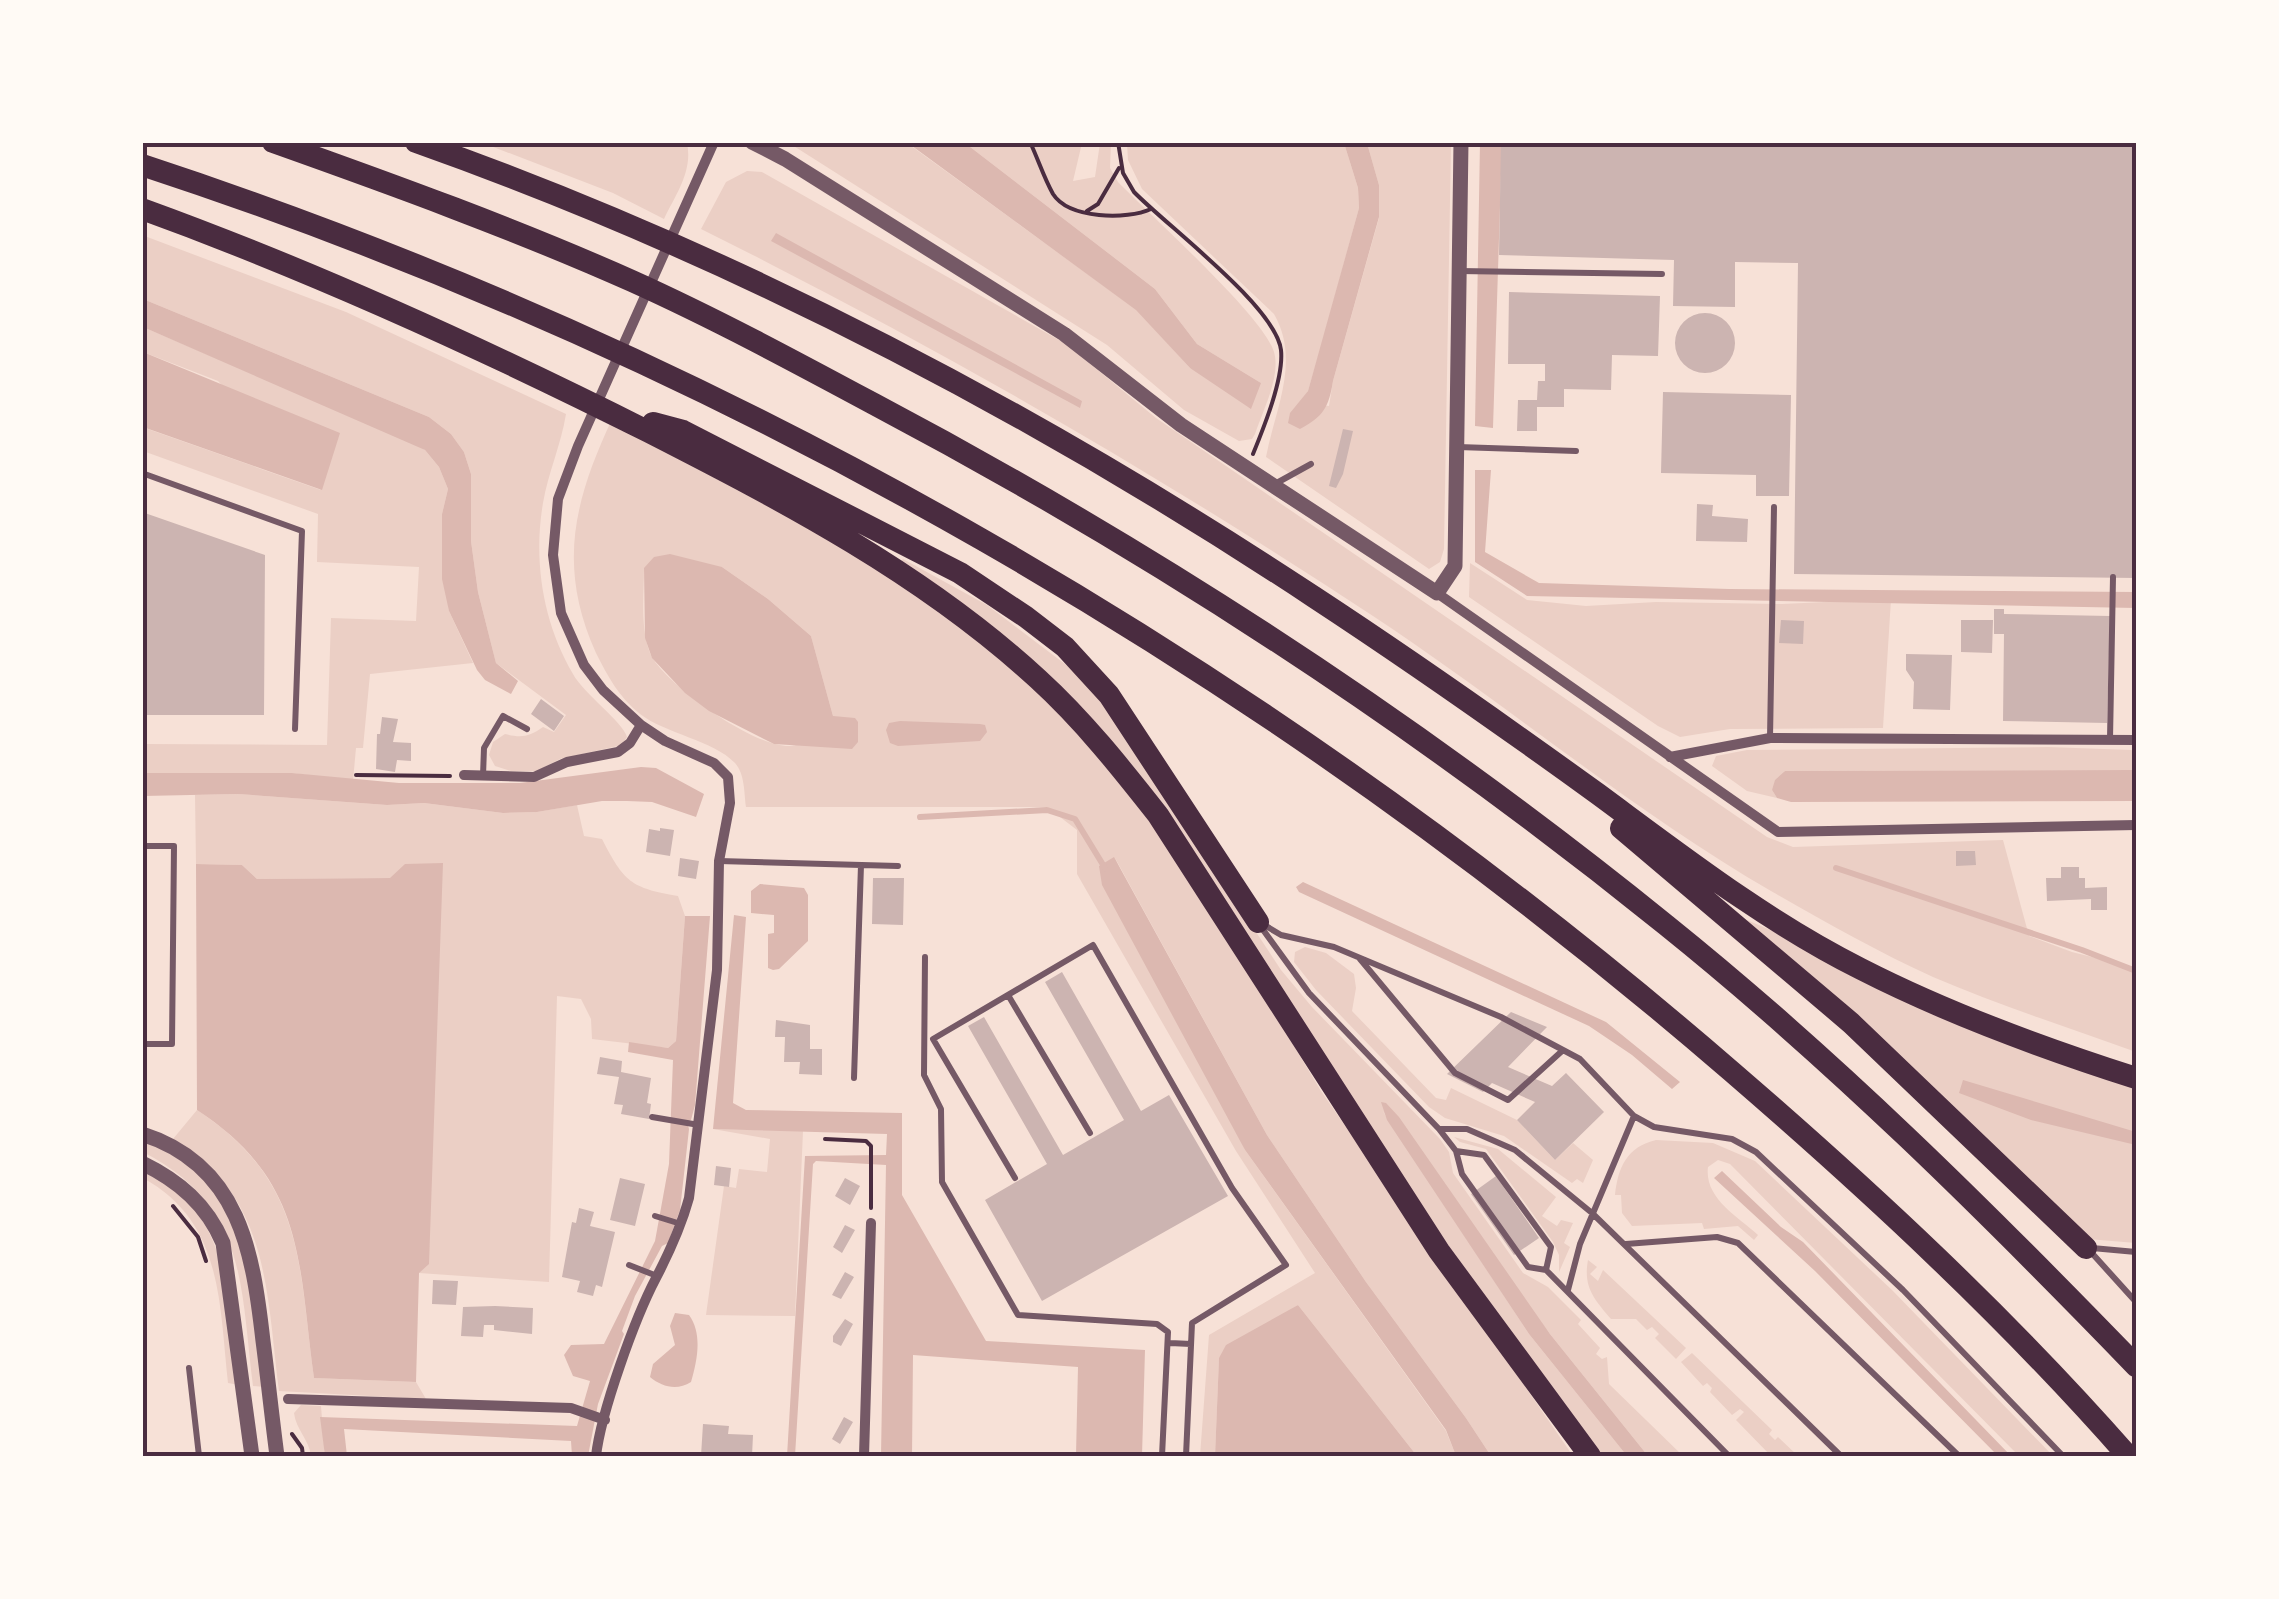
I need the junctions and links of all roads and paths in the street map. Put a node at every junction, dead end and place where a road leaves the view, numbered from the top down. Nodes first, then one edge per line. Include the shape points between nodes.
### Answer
1 (273, 142) edge
2 (416, 142) edge
3 (714, 142) edge
4 (752, 142) edge
5 (1030, 142) edge
6 (1118, 142) edge
7 (1461, 142) edge
8 (142, 166) edge
9 (1121, 167) junction
10 (142, 209) edge
11 (1151, 209) junction
12 (1087, 211) junction
13 (1462, 271) junction
14 (1662, 274) dead end
15 (606, 410) junction
16 (1458, 447) junction
17 (1576, 451) dead end
18 (1311, 464) dead end
19 (1248, 470) junction
20 (142, 473) edge
21 (1272, 486) junction
22 (1774, 507) dead end
23 (2113, 579) dead end
24 (1436, 594) junction
25 (1481, 710) junction
26 (640, 725) junction
27 (295, 729) dead end
28 (527, 730) dead end
29 (1770, 738) junction
30 (2110, 739) junction
31 (2136, 740) edge
32 (1670, 757) junction
33 (356, 775) dead end
34 (464, 775) joint
35 (483, 776) junction
36 (2136, 825) edge
37 (142, 846) edge
38 (719, 862) junction
39 (861, 866) junction
40 (898, 866) dead end
41 (1258, 922) junction
42 (925, 957) dead end
43 (1359, 958) junction
44 (1008, 995) junction
45 (142, 1044) edge
46 (1562, 1050) junction
47 (854, 1078) dead end
48 (2136, 1078) edge
49 (1634, 1116) junction
50 (652, 1117) dead end
51 (694, 1125) junction
52 (1439, 1129) junction
53 (1090, 1133) dead end
54 (142, 1134) edge
55 (825, 1139) dead end
56 (1456, 1152) junction
57 (142, 1163) edge
58 (1015, 1178) dead end
59 (1592, 1213) junction
60 (655, 1216) dead end
61 (871, 1222) joint
62 (679, 1224) junction
63 (1625, 1244) junction
64 (2086, 1248) junction
65 (2136, 1252) edge
66 (630, 1264) dead end
67 (1546, 1270) junction
68 (654, 1274) junction
69 (1567, 1291) junction
70 (2136, 1302) edge
71 (1170, 1343) junction
72 (1191, 1344) junction
73 (2136, 1366) edge
74 (189, 1368) dead end
75 (288, 1399) dead end
76 (602, 1418) junction
77 (199, 1456) edge
78 (252, 1456) edge
79 (278, 1456) edge
80 (596, 1456) edge
81 (864, 1456) edge
82 (1162, 1456) edge
83 (1186, 1456) edge
84 (1590, 1456) edge
85 (1729, 1456) edge
86 (1841, 1456) edge
87 (1959, 1456) edge
88 (2063, 1456) edge
89 (2128, 1456) edge

1 - 73 highway via 495,224 764,345 994,468 1191,584 1456,763 1668,926 1862,1095
2 - 25 highway via 650,235 913,361 1213,532
3 - 26 street via 558,499 553,555 561,613 584,665
4 - 19 street via 1064,334
5 - 12 path via 1054,195
6 - 9 path
7 - 13 street
8 - 89 highway via 278,212 603,342 964,528 1161,645 1418,819 1628,982 1820,1148
9 - 11 path
9 - 12 path
10 - 15 highway via 372,301
11 - 12 path
11 - 19 path via 1252,302 1276,334 1280,366
13 - 14 lane
13 - 16 street
15 - 41 highway via 683,431 960,573 1026,617 1109,696
15 - 84 highway via 883,561 986,634 1072,712 1158,815 1439,1251
16 - 17 lane
16 - 24 street via 1455,566
18 - 21 lane
19 - 21 street
20 - 27 lane via 302,532
21 - 24 street
22 - 29 lane
23 - 30 lane
24 - 32 street
25 - 48 highway via 1761,910 1860,969 1952,1011
25 - 64 highway via 1851,1022
26 - 35 street via 618,752 534,777
26 - 38 street via 728,777
28 - 35 lane via 503,716 484,748
29 - 30 street
29 - 32 street
30 - 31 street
32 - 36 street via 1778,832
33 - 34 path
34 - 35 street
37 - 45 lane via 174,846 172,1044
38 - 39 lane
38 - 51 street via 716,970
39 - 40 lane
39 - 47 lane
41 - 43 lane
41 - 52 lane via 1309,993
42 - 71 lane via 924,1075 941,1109 942,1182 1018,1315 1157,1324
43 - 46 lane
43 - 46 lane via 1455,1072 1508,1100
44 - 53 lane
44 - 58 lane via 934,1040
44 - 72 lane via 1093,945 1232,1188 1286,1265 1192,1323
46 - 49 lane
49 - 59 lane
49 - 88 lane via 1654,1126 1732,1139 1756,1152 1903,1290
50 - 51 lane
51 - 62 street
52 - 56 lane
52 - 59 lane via 1467,1129 1516,1150
54 - 79 street via 196,1165 234,1210 246,1236
55 - 61 path via 866,1141 873,1152
56 - 67 lane via 1462,1174 1528,1267
56 - 67 lane via 1484,1155 1551,1246
57 - 78 street via 187,1191 214,1221 223,1243
59 - 63 lane
59 - 69 lane
60 - 62 lane
61 - 81 street
62 - 68 street
63 - 86 lane
63 - 87 lane via 1716,1237 1738,1243
64 - 65 lane
64 - 70 lane
66 - 68 lane
67 - 69 lane
68 - 76 street
69 - 85 lane
71 - 72 lane
71 - 82 lane
72 - 83 lane
74 - 77 lane
75 - 76 street via 572,1408
76 - 80 street

